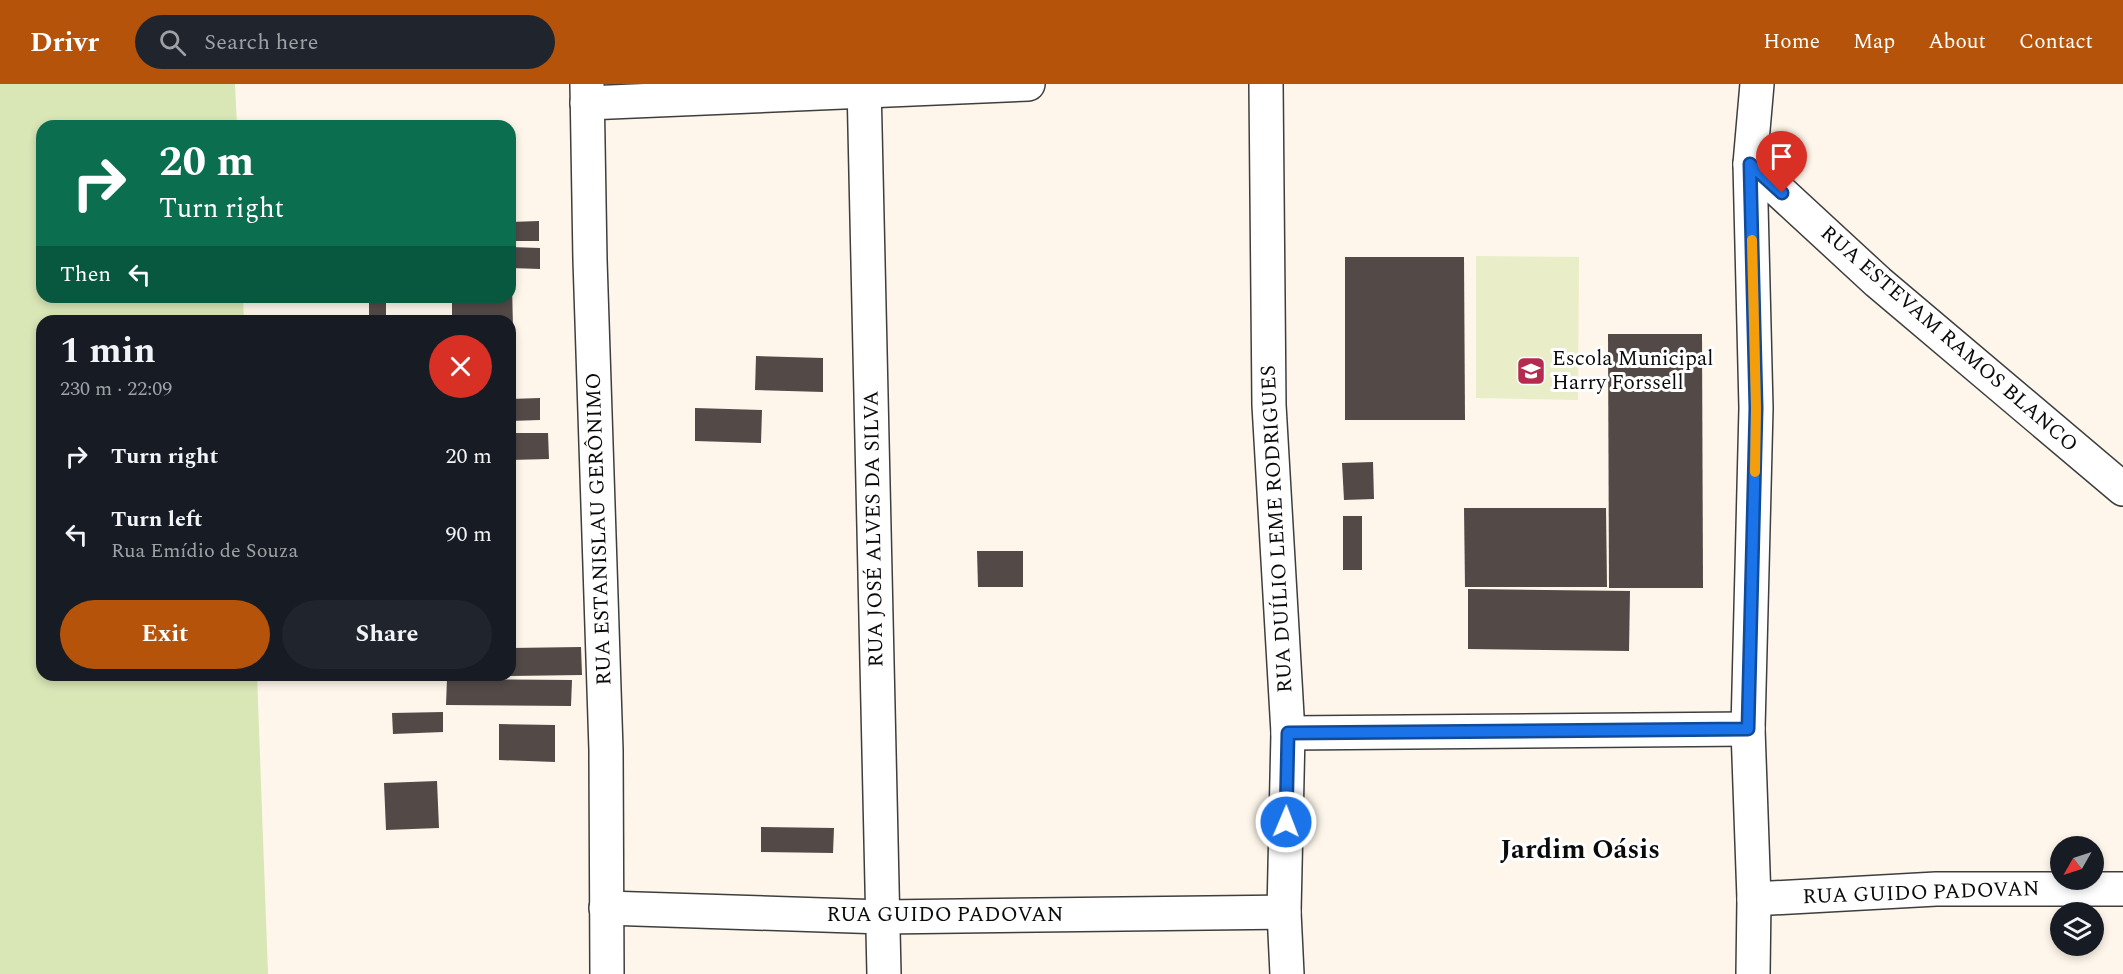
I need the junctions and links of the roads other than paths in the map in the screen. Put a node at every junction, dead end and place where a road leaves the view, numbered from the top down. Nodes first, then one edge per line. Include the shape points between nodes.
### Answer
1 (1028, 84) edge
2 (1266, 84) edge
3 (1756, 84) edge
4 (864, 87) edge
5 (587, 94) edge
6 (1750, 164) junction
7 (2123, 489) edge
8 (1748, 729) junction
9 (1288, 733) junction
10 (2123, 889) edge
11 (1754, 899) junction
12 (606, 908) junction
13 (1284, 912) junction
14 (884, 917) junction
15 (607, 974) edge
16 (884, 974) edge
17 (1287, 974) edge
18 (1754, 974) edge

1 - 4 street
2 - 9 street, RUA DUÍLIO LEME RODRIGUES via 1269,405
3 - 6 street
4 - 5 street
4 - 14 street, RUA JOSÉ ALVES DA SILVA
5 - 12 street, RUA ESTANISLAU GERÔNIMO via 606,750
6 - 7 street, RUA ESTEVAM RAMOS BLANCO via 1878,282
6 - 8 street via 1756,408
8 - 9 street
8 - 11 street
9 - 13 street, RUA DUÍLIO LEME RODRIGUES
10 - 11 street, RUA GUIDO PADOVAN via 1936,889
11 - 18 street
12 - 14 street, RUA GUIDO PADOVAN
12 - 15 street, RUA ESTANISLAU GERÔNIMO
13 - 14 street, RUA GUIDO PADOVAN
13 - 17 street, RUA DUÍLIO LEME RODRIGUES
14 - 16 street, RUA JOSÉ ALVES DA SILVA

